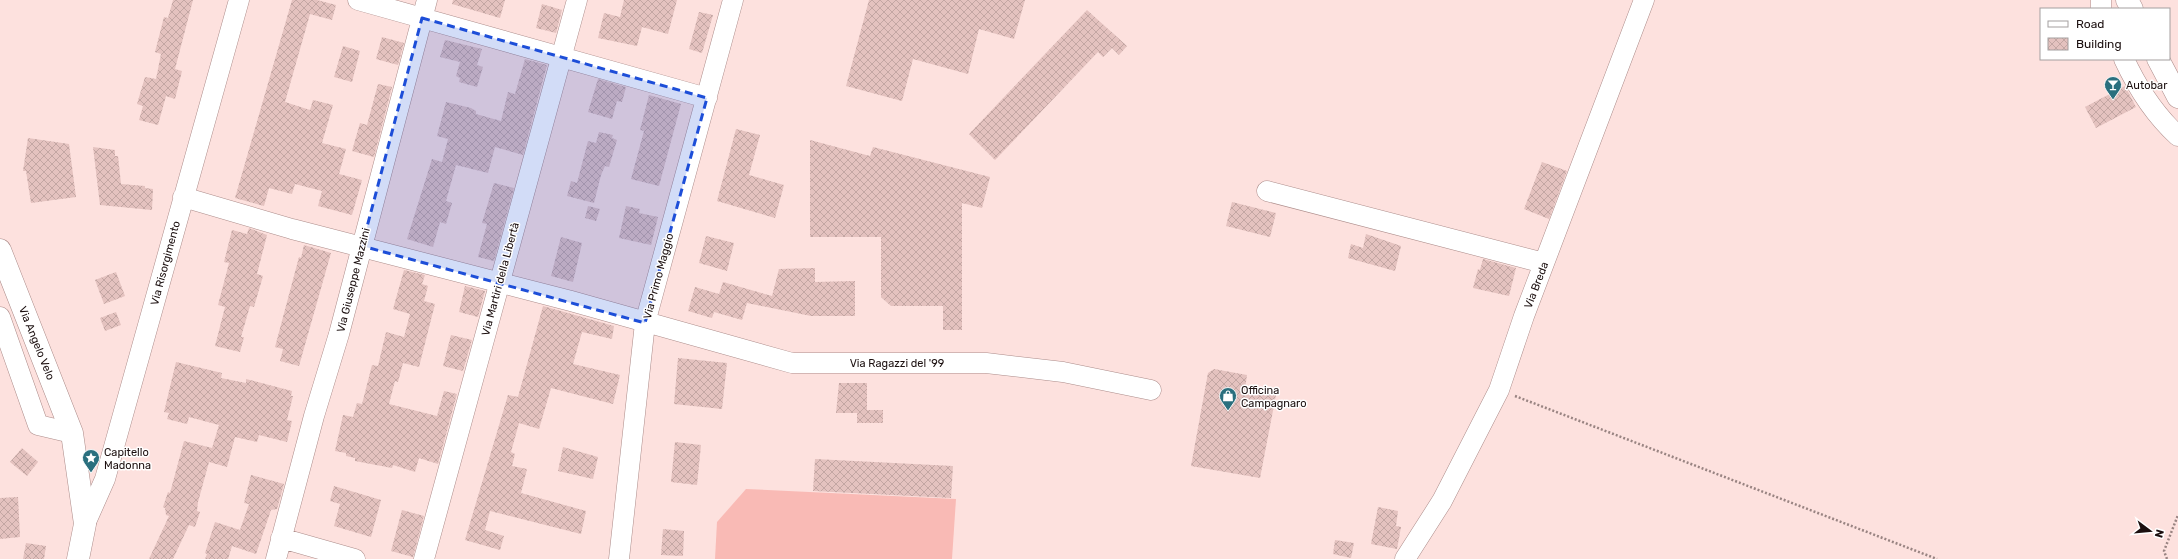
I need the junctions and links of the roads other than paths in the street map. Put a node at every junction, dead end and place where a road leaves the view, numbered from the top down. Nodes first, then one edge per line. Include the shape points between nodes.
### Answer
1 (239, 0) edge
2 (358, 0) edge
3 (577, 0) edge
4 (733, 0) edge
5 (1644, 0) edge
6 (425, 9) edge
7 (561, 56) junction
8 (2124, 60) edge
9 (2159, 60) edge
10 (2178, 97) edge
11 (707, 98) junction
12 (2178, 136) edge
13 (1267, 191) dead end
14 (183, 197) junction
15 (362, 246) junction
16 (0, 251) edge
17 (1544, 263) junction
18 (500, 283) junction
19 (0, 317) edge
20 (645, 323) junction
21 (1151, 390) dead end
22 (72, 433) junction
23 (85, 524) junction
24 (281, 538) junction
25 (78, 559) edge
26 (276, 559) edge
27 (355, 559) edge
28 (424, 559) edge
29 (619, 559) edge
30 (1405, 559) edge

1 - 14 street, Via Risorgimento
2 - 6 street
3 - 7 street, Via Martiri della Libertà
4 - 11 street, Via Primo Maggio
5 - 17 street, Via Breda
6 - 7 street
6 - 15 street, Via Giuseppe Mazzini
7 - 11 street
7 - 18 street, Via Martiri della Libertà
8 - 12 street via 2131,75 2164,124
9 - 10 main road
11 - 20 street, Via Primo Maggio
13 - 17 street
14 - 15 street, Via Ragazzi del '99 via 233,213
14 - 23 street, Via Risorgimento via 105,479
15 - 18 street, Via Ragazzi del '99
15 - 24 street, Via Giuseppe Mazzini
16 - 22 main road, Via Angelo Velo
17 - 30 street, Via Breda via 1499,390 1442,501
18 - 20 street, Via Ragazzi del '99
18 - 28 street, Via Martiri della Libertà
19 - 22 street via 38,425
20 - 21 street, Via Ragazzi del '99 via 792,363 986,363 1063,372
20 - 29 street, Via Primo Maggio
22 - 23 main road, Via Angelo Velo
23 - 25 main road, Via Angelo Velo
24 - 26 street, Via Giuseppe Mazzini
24 - 27 street

